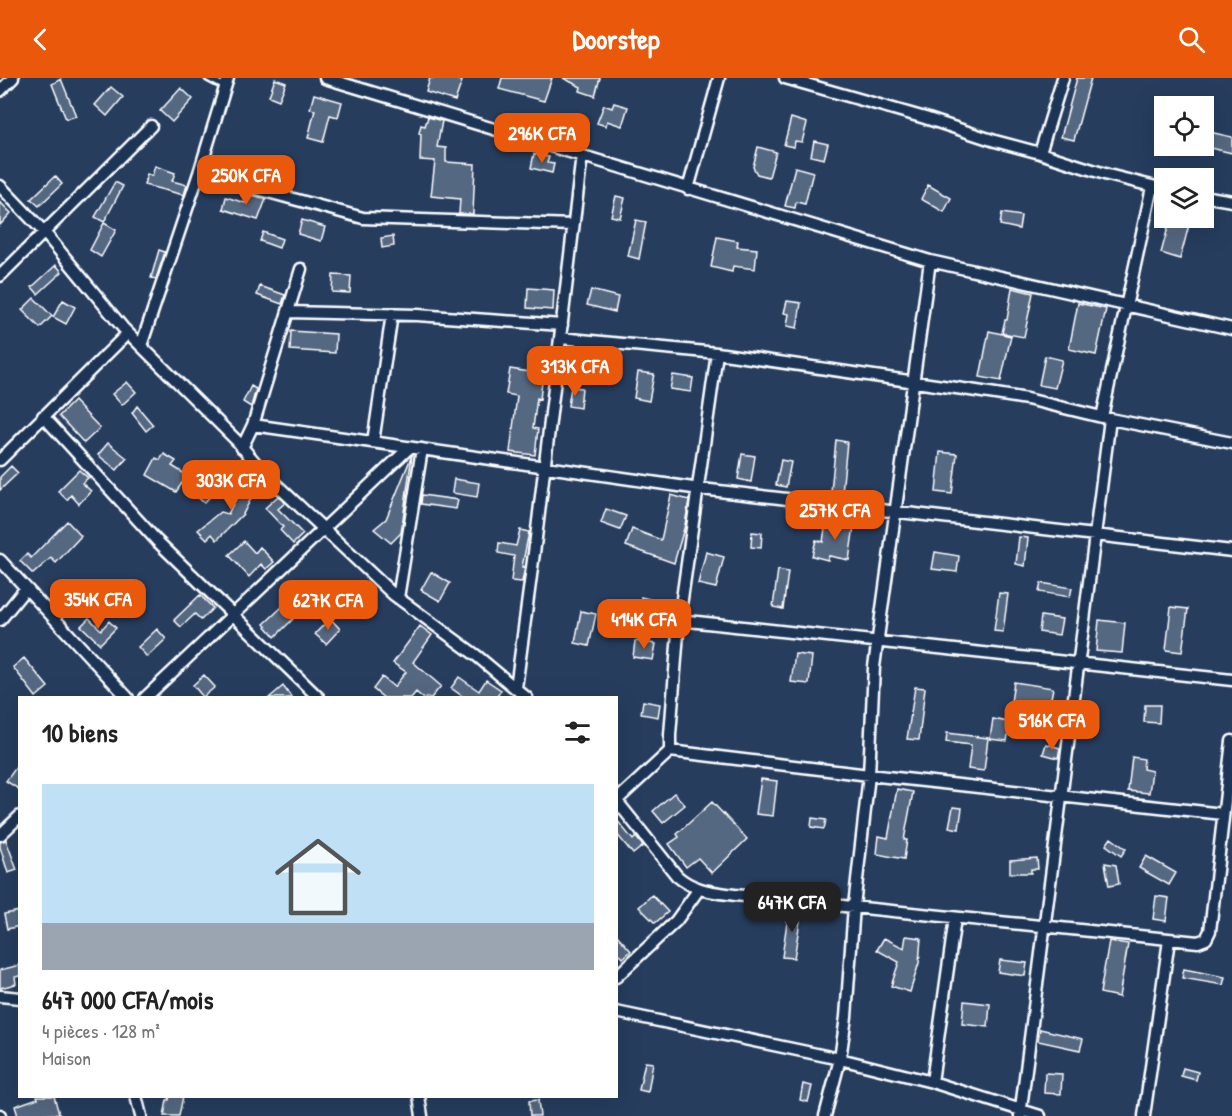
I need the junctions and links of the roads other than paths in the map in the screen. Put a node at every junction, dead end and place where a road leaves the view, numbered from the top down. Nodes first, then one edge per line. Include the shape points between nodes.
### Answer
1 (13, 78) edge
2 (208, 78) edge
3 (325, 78) edge
4 (719, 78) edge
5 (785, 78) edge
6 (1063, 78) edge
7 (226, 82) edge
8 (0, 91) edge
9 (151, 126) dead end
10 (1040, 153) junction
11 (582, 155) junction
12 (198, 173) junction
13 (0, 186) edge
14 (1152, 187) joint
15 (688, 189) junction
16 (1214, 198) edge
17 (1232, 201) edge
18 (573, 225) junction
19 (44, 232) junction
20 (930, 261) junction
21 (301, 269) dead end
22 (0, 276) edge
23 (1127, 305) junction
24 (288, 312) junction
25 (392, 314) junction
26 (562, 325) junction
27 (1232, 329) edge
28 (128, 333) junction
29 (560, 338) junction
30 (141, 346) junction
31 (717, 353) junction
32 (914, 381) junction
33 (44, 416) junction
34 (1106, 418) junction
35 (253, 425) junction
36 (373, 442) junction
37 (1232, 443) edge
38 (242, 448) junction
39 (409, 448) junction
40 (422, 449) junction
41 (0, 460) edge
42 (545, 467) junction
43 (698, 488) junction
44 (896, 512) junction
45 (324, 529) junction
46 (1095, 534) junction
47 (1232, 551) edge
48 (0, 560) edge
49 (26, 588) junction
50 (398, 598) junction
51 (234, 614) junction
52 (0, 620) edge
53 (679, 620) junction
54 (878, 641) junction
55 (1078, 664) junction
56 (1232, 680) edge
57 (516, 688) junction
58 (127, 696) edge
59 (147, 696) edge
60 (317, 696) edge
61 (525, 696) edge
62 (1232, 741) edge
63 (670, 751) junction
64 (869, 775) junction
65 (1061, 795) junction
66 (618, 799) edge
67 (618, 801) edge
68 (1223, 814) junction
69 (18, 818) edge
70 (0, 834) edge
71 (699, 889) junction
72 (854, 906) junction
73 (955, 918) junction
74 (1044, 927) junction
75 (1169, 940) junction
76 (618, 975) edge
77 (0, 996) edge
78 (18, 998) edge
79 (618, 1012) edge
80 (840, 1059) junction
81 (932, 1082) junction
82 (136, 1098) edge
83 (418, 1098) edge
84 (1020, 1113) edge
85 (141, 1116) edge
86 (422, 1116) edge
87 (825, 1116) edge
88 (1040, 1116) edge
89 (1144, 1116) edge

1 - 8 street
2 - 7 lane
3 - 11 street
4 - 15 street
5 - 10 street
6 - 10 street
7 - 12 street
9 - 19 street
10 - 14 street
11 - 15 street
11 - 18 street
12 - 18 street via 363,218
12 - 30 street
13 - 19 street
14 - 23 street
15 - 20 street
16 - 17 street
18 - 26 street
19 - 22 street
19 - 28 street
20 - 23 street
20 - 32 street
21 - 24 street
23 - 27 street
23 - 34 street
24 - 25 street
24 - 35 street
25 - 26 street
25 - 36 street
26 - 29 street
28 - 30 street
28 - 33 street
29 - 31 street
29 - 42 street
30 - 38 street
31 - 32 street
31 - 43 street
32 - 34 street via 1027,399
32 - 44 street
33 - 41 street
33 - 51 street via 157,541
34 - 37 street
34 - 46 street
35 - 36 street
35 - 38 street
36 - 39 street
38 - 45 street
39 - 40 street
39 - 45 street
40 - 42 street
40 - 50 street
42 - 43 street
42 - 57 street
43 - 44 street
43 - 53 street
44 - 46 street
44 - 54 street
45 - 50 street
45 - 51 street
46 - 47 street
46 - 55 street
48 - 49 street
49 - 52 street
49 - 58 street
50 - 57 street
51 - 59 street
51 - 60 street
53 - 54 street
53 - 63 street
54 - 55 street
54 - 64 street
55 - 56 street
55 - 65 street
57 - 61 street
62 - 68 street
63 - 64 street
63 - 66 street
64 - 65 street
64 - 72 street
65 - 68 street
65 - 74 street
67 - 71 street via 677,876
68 - 75 street via 1210,931 1206,939 1198,942
69 - 70 street
71 - 72 street
71 - 76 street via 676,921
72 - 73 street
72 - 80 street
73 - 74 street
73 - 81 street
74 - 75 street
74 - 84 street
75 - 89 street
77 - 78 street
79 - 80 street
80 - 81 street
80 - 87 street
81 - 84 street
82 - 85 street
83 - 86 street
84 - 88 street

